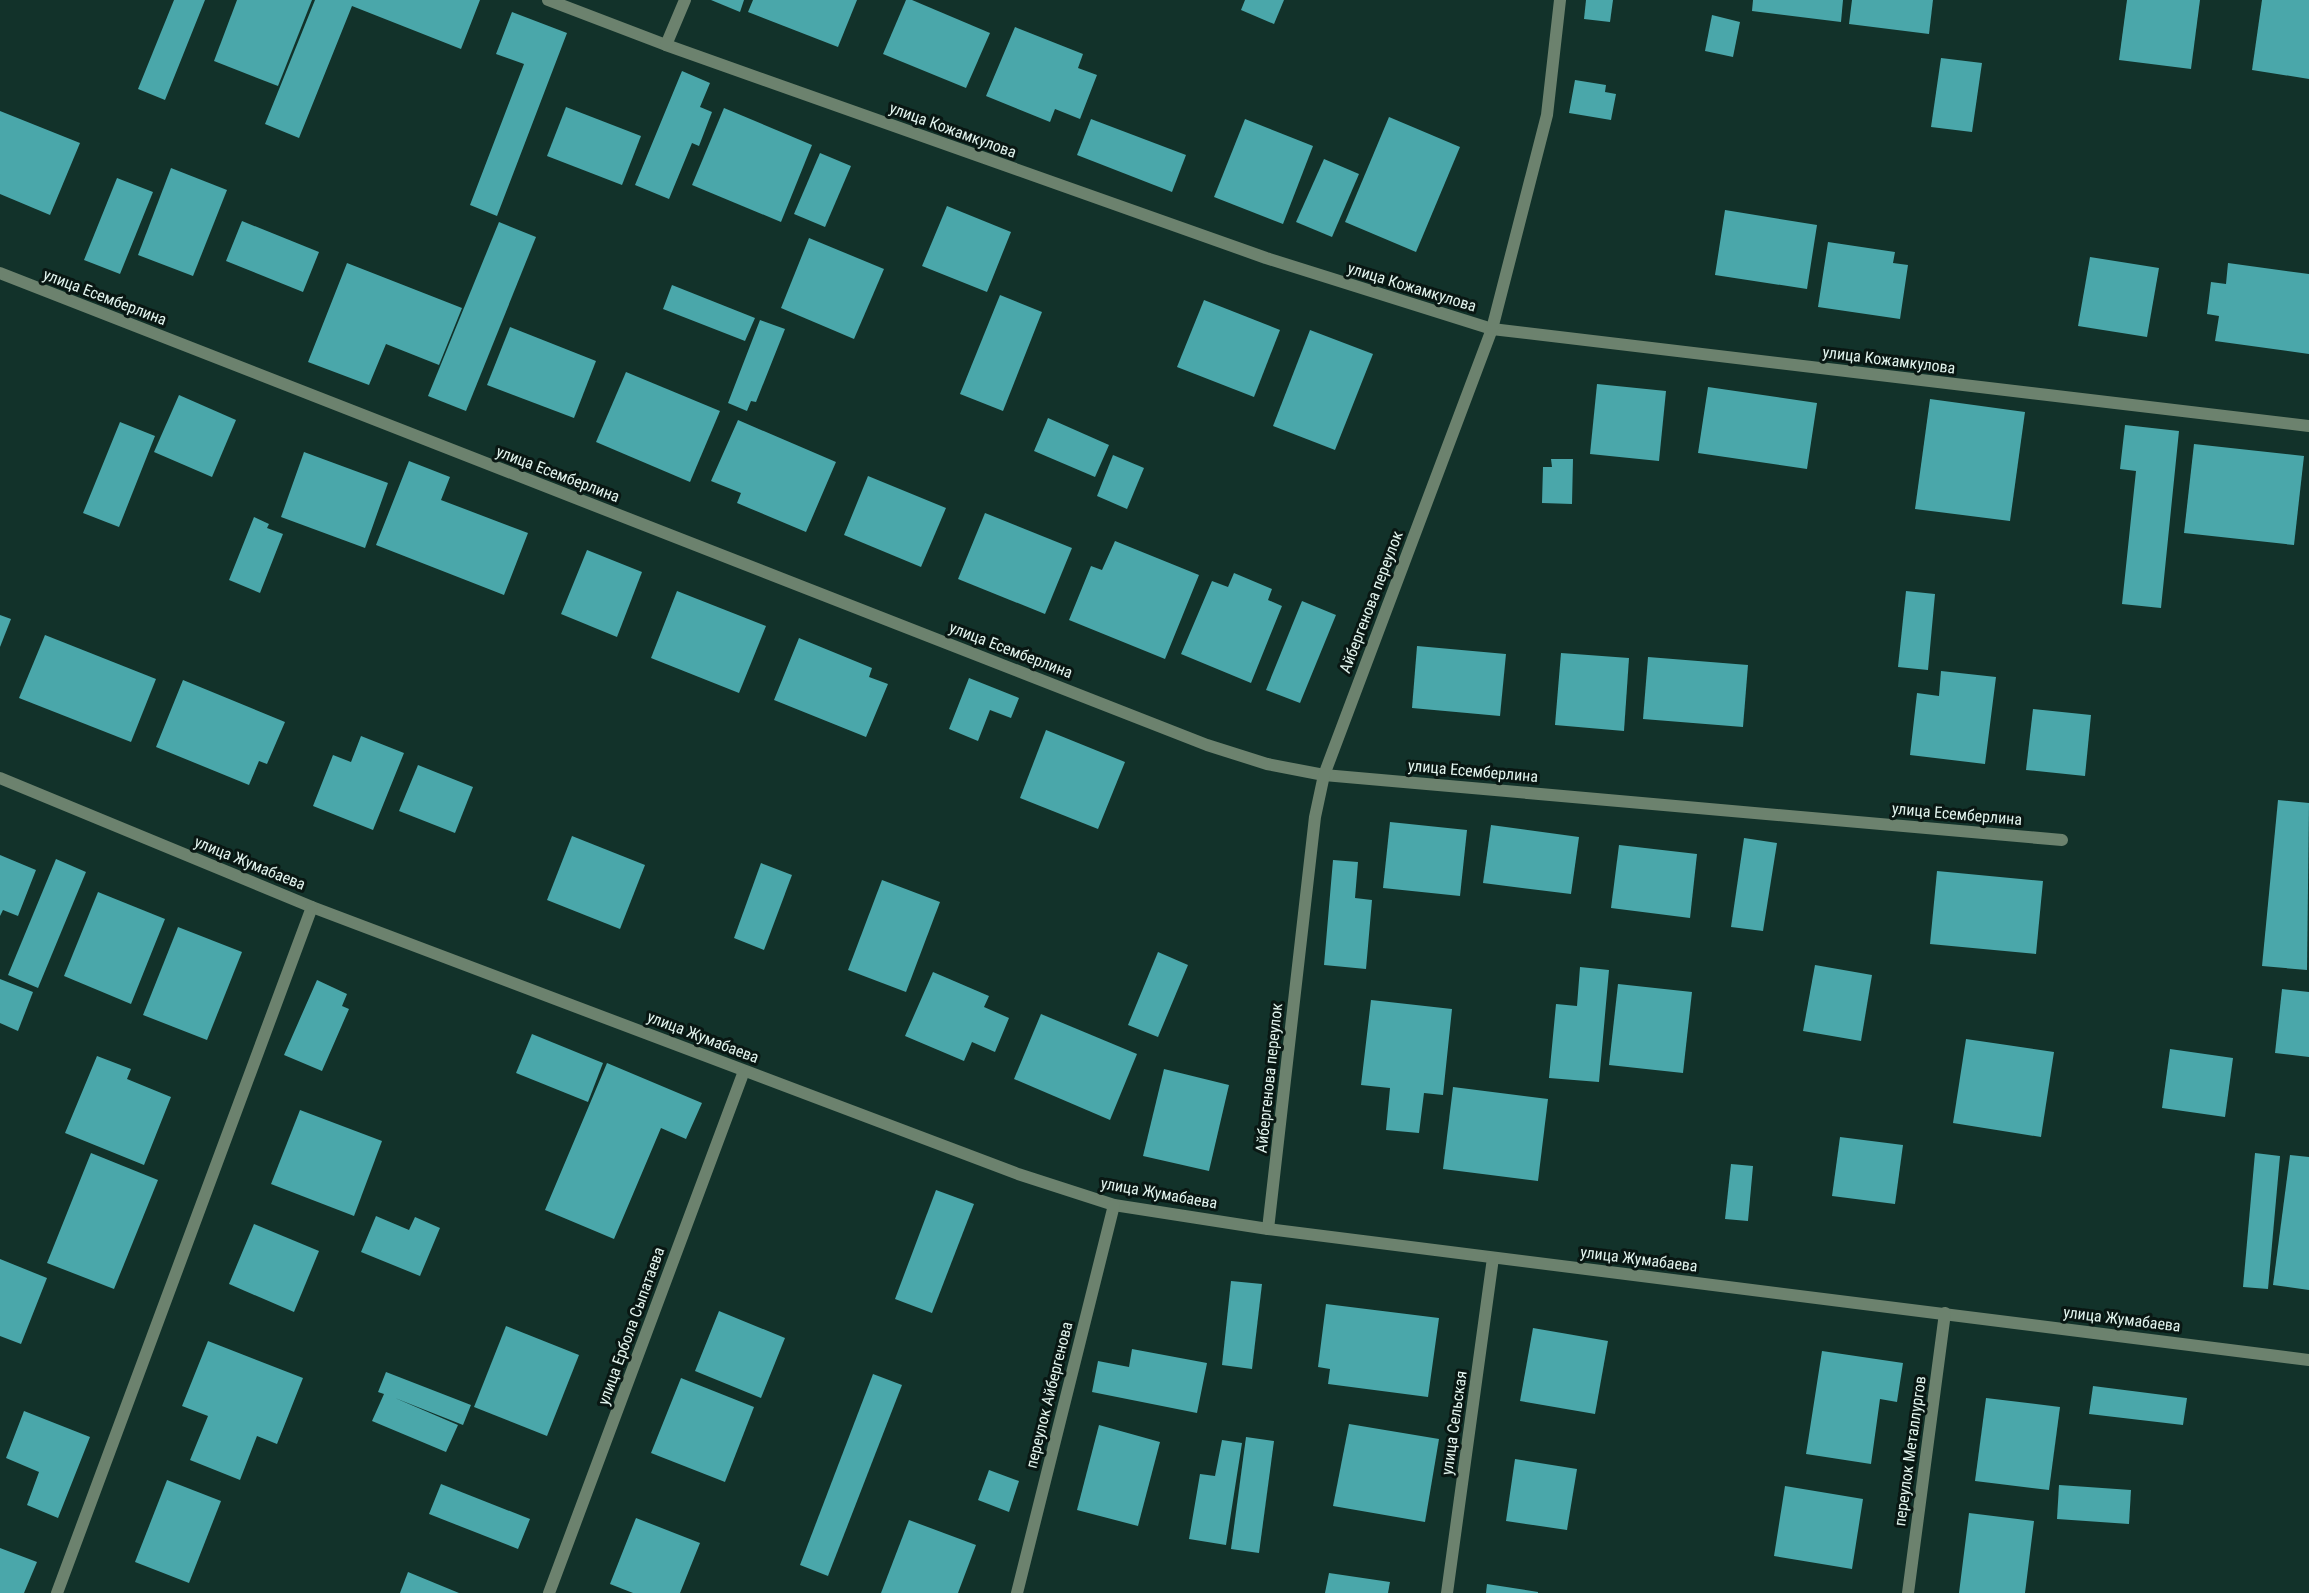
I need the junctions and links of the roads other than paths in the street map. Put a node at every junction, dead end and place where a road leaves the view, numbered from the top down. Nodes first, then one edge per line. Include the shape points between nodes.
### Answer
1 (548, 0) edge
2 (685, 0) edge
3 (1560, 0) edge
4 (666, 45) junction
5 (0, 273) edge
6 (1492, 329) junction
7 (2309, 426) edge
8 (1324, 775) junction
9 (0, 778) edge
10 (2062, 840) dead end
11 (312, 907) junction
12 (744, 1071) junction
13 (1114, 1205) junction
14 (1268, 1228) junction
15 (1493, 1258) junction
16 (1945, 1313) junction
17 (2309, 1360) edge
18 (57, 1593) edge
19 (549, 1593) edge
20 (1017, 1593) edge
21 (1447, 1593) edge
22 (1908, 1593) edge

1 - 4 street, улица Кожамкулова
2 - 4 street
3 - 6 street, Айбергенова переулок via 1547,115
4 - 6 street, улица Кожамкулова via 1266,258
5 - 8 street, улица Есемберлина via 1207,745 1268,764
6 - 7 street, улица Кожамкулова
6 - 8 street, Айбергенова переулок
8 - 10 street, улица Есемберлина
8 - 14 street, Айбергенова переулок via 1315,817
9 - 11 street, улица Жумабаева
11 - 12 street, улица Жумабаева
11 - 18 street
12 - 13 street, улица Жумабаева via 1018,1174
12 - 19 street, улица Ербола Сыпатаева
13 - 14 street, улица Жумабаева
13 - 20 street, переулок Айбергенова
14 - 15 street, улица Жумабаева
15 - 16 street, улица Жумабаева
15 - 21 street, улица Сельская
16 - 17 street, улица Жумабаева
16 - 22 street, переулок Металлургов

